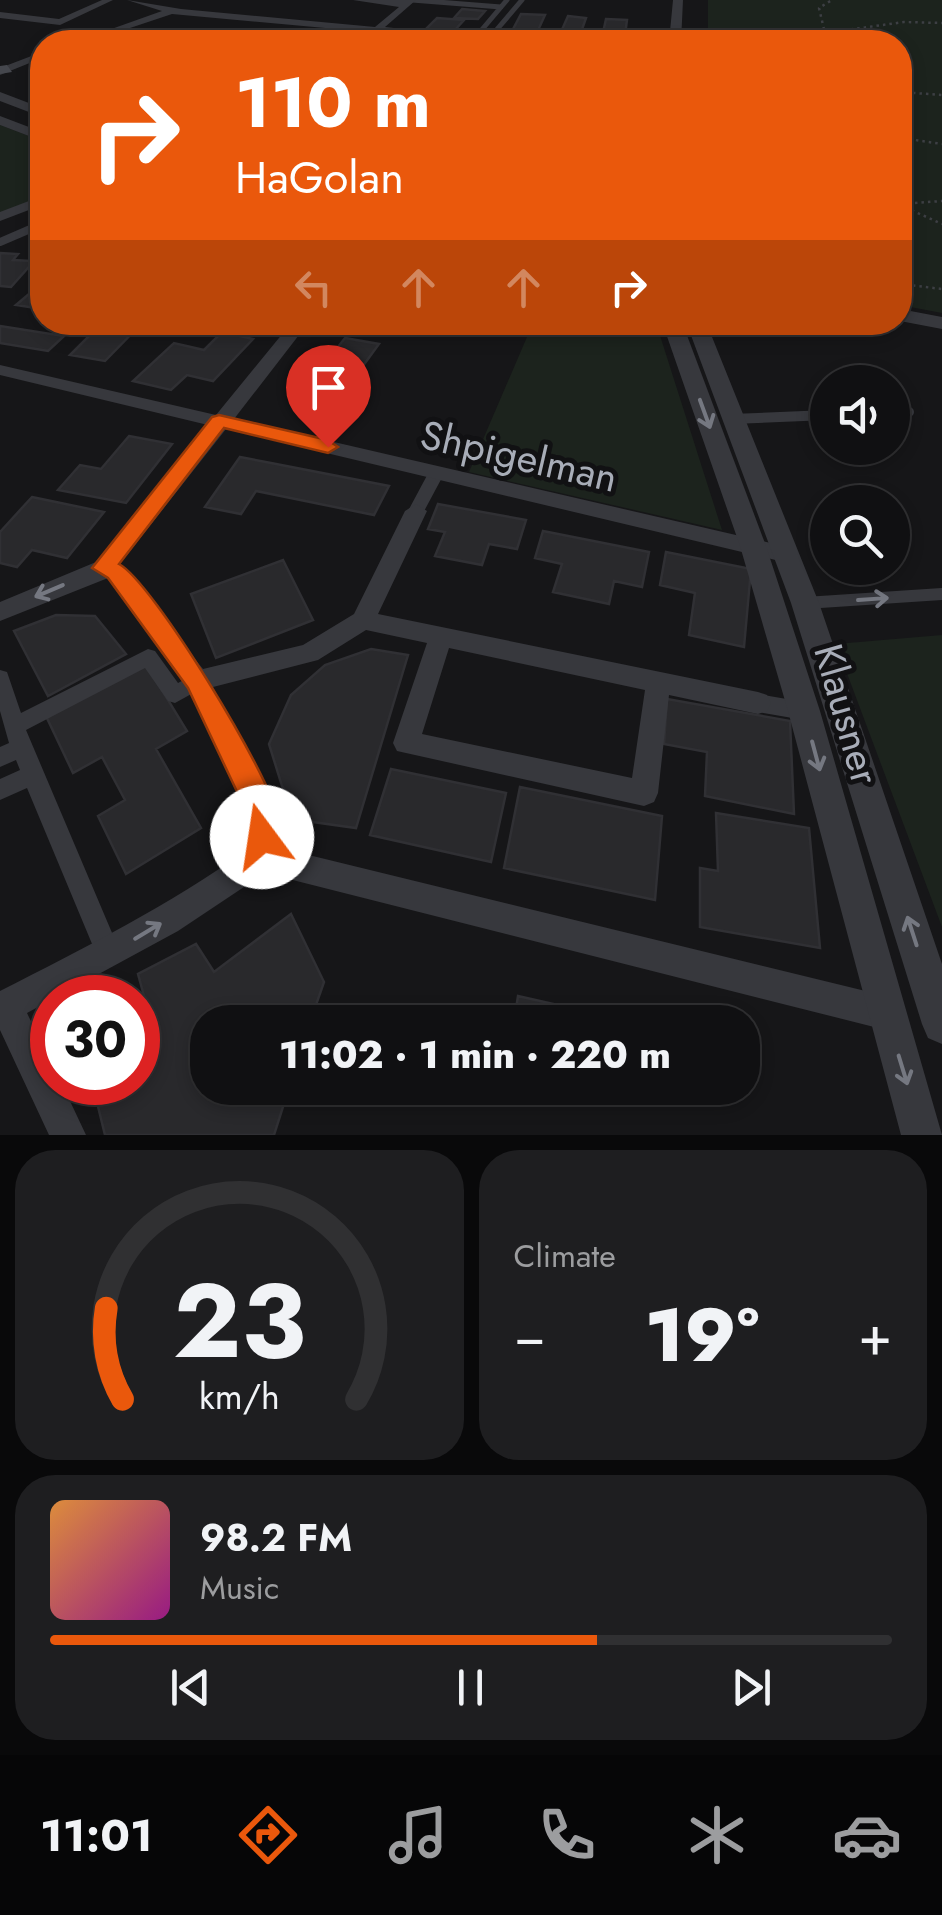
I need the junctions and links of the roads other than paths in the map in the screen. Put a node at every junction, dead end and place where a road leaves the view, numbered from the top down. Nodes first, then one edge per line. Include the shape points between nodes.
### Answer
1 (109, 0) edge
2 (130, 0) edge
3 (204, 0) edge
4 (357, 0) edge
5 (507, 0) edge
6 (522, 0) edge
7 (678, 0) edge
8 (409, 2) edge
9 (501, 8) junction
10 (173, 11) junction
11 (0, 14) edge
12 (221, 16) junction
13 (315, 25) junction
14 (116, 30) edge
15 (199, 30) edge
16 (309, 30) edge
17 (366, 30) edge
18 (377, 30) edge
19 (482, 30) edge
20 (496, 30) edge
21 (676, 30) edge
22 (30, 60) edge
23 (2, 71) edge
24 (0, 96) edge
25 (30, 108) edge
26 (0, 120) edge
27 (30, 132) edge
28 (30, 205) edge
29 (0, 217) edge
30 (30, 229) edge
31 (0, 242) edge
32 (912, 317) edge
33 (942, 323) edge
34 (290, 335) edge
35 (677, 335) edge
36 (701, 335) edge
37 (0, 370) edge
38 (810, 416) edge
39 (732, 419) junction
40 (219, 421) junction
41 (437, 472) junction
42 (416, 511) joint
43 (753, 546) junction
44 (788, 555) junction
45 (104, 568) junction
46 (942, 594) edge
47 (805, 603) junction
48 (0, 612) edge
49 (363, 620) junction
50 (441, 636) junction
51 (0, 678) edge
52 (198, 681) junction
53 (658, 684) junction
54 (758, 704) joint
55 (804, 711) junction
56 (13, 743) edge
57 (36, 773) junction
58 (0, 790) edge
59 (261, 858) junction
60 (108, 954) junction
61 (3, 1007) edge
62 (886, 1013) junction
63 (942, 1024) edge
64 (68, 1135) edge
65 (922, 1135) edge

1 - 11 street via 60,22
2 - 10 street
3 - 10 street
4 - 8 street
5 - 9 lane
6 - 20 lane
7 - 21 street
8 - 9 lane
8 - 18 street
9 - 19 lane
10 - 12 street
10 - 14 street
12 - 13 street
12 - 15 street
13 - 16 street
13 - 17 street
22 - 23 street
24 - 25 street
26 - 27 street
28 - 29 street
30 - 31 lane
32 - 33 street
34 - 40 street
35 -> 43 street, Klausner
36 - 39 street, Klausner
37 - 40 street, Shpigelman
38 - 39 lane
39 - 44 street, Klausner
40 - 41 street, Shpigelman
40 - 45 street
41 - 42 street
41 - 43 street, Shpigelman
42 - 49 street
43 - 44 street, Shpigelman
43 - 55 street, Klausner
44 - 47 street, Klausner
45 -> 48 street
45 - 52 street via 116,572
47 -> 46 lane
63 -> 47 street, Klausner
49 - 50 street
49 - 52 street via 309,652
50 - 53 street
50 - 53 street via 406,743 644,793
51 - 56 street
52 - 56 street via 174,694 148,657
52 - 59 street via 264,817
53 - 54 street
54 - 55 street
55 -> 62 street, Klausner
56 - 57 street
57 - 58 street
57 - 60 street
60 -> 59 street
59 - 62 street
60 - 61 street
61 - 64 street
62 -> 65 street, Klausner

